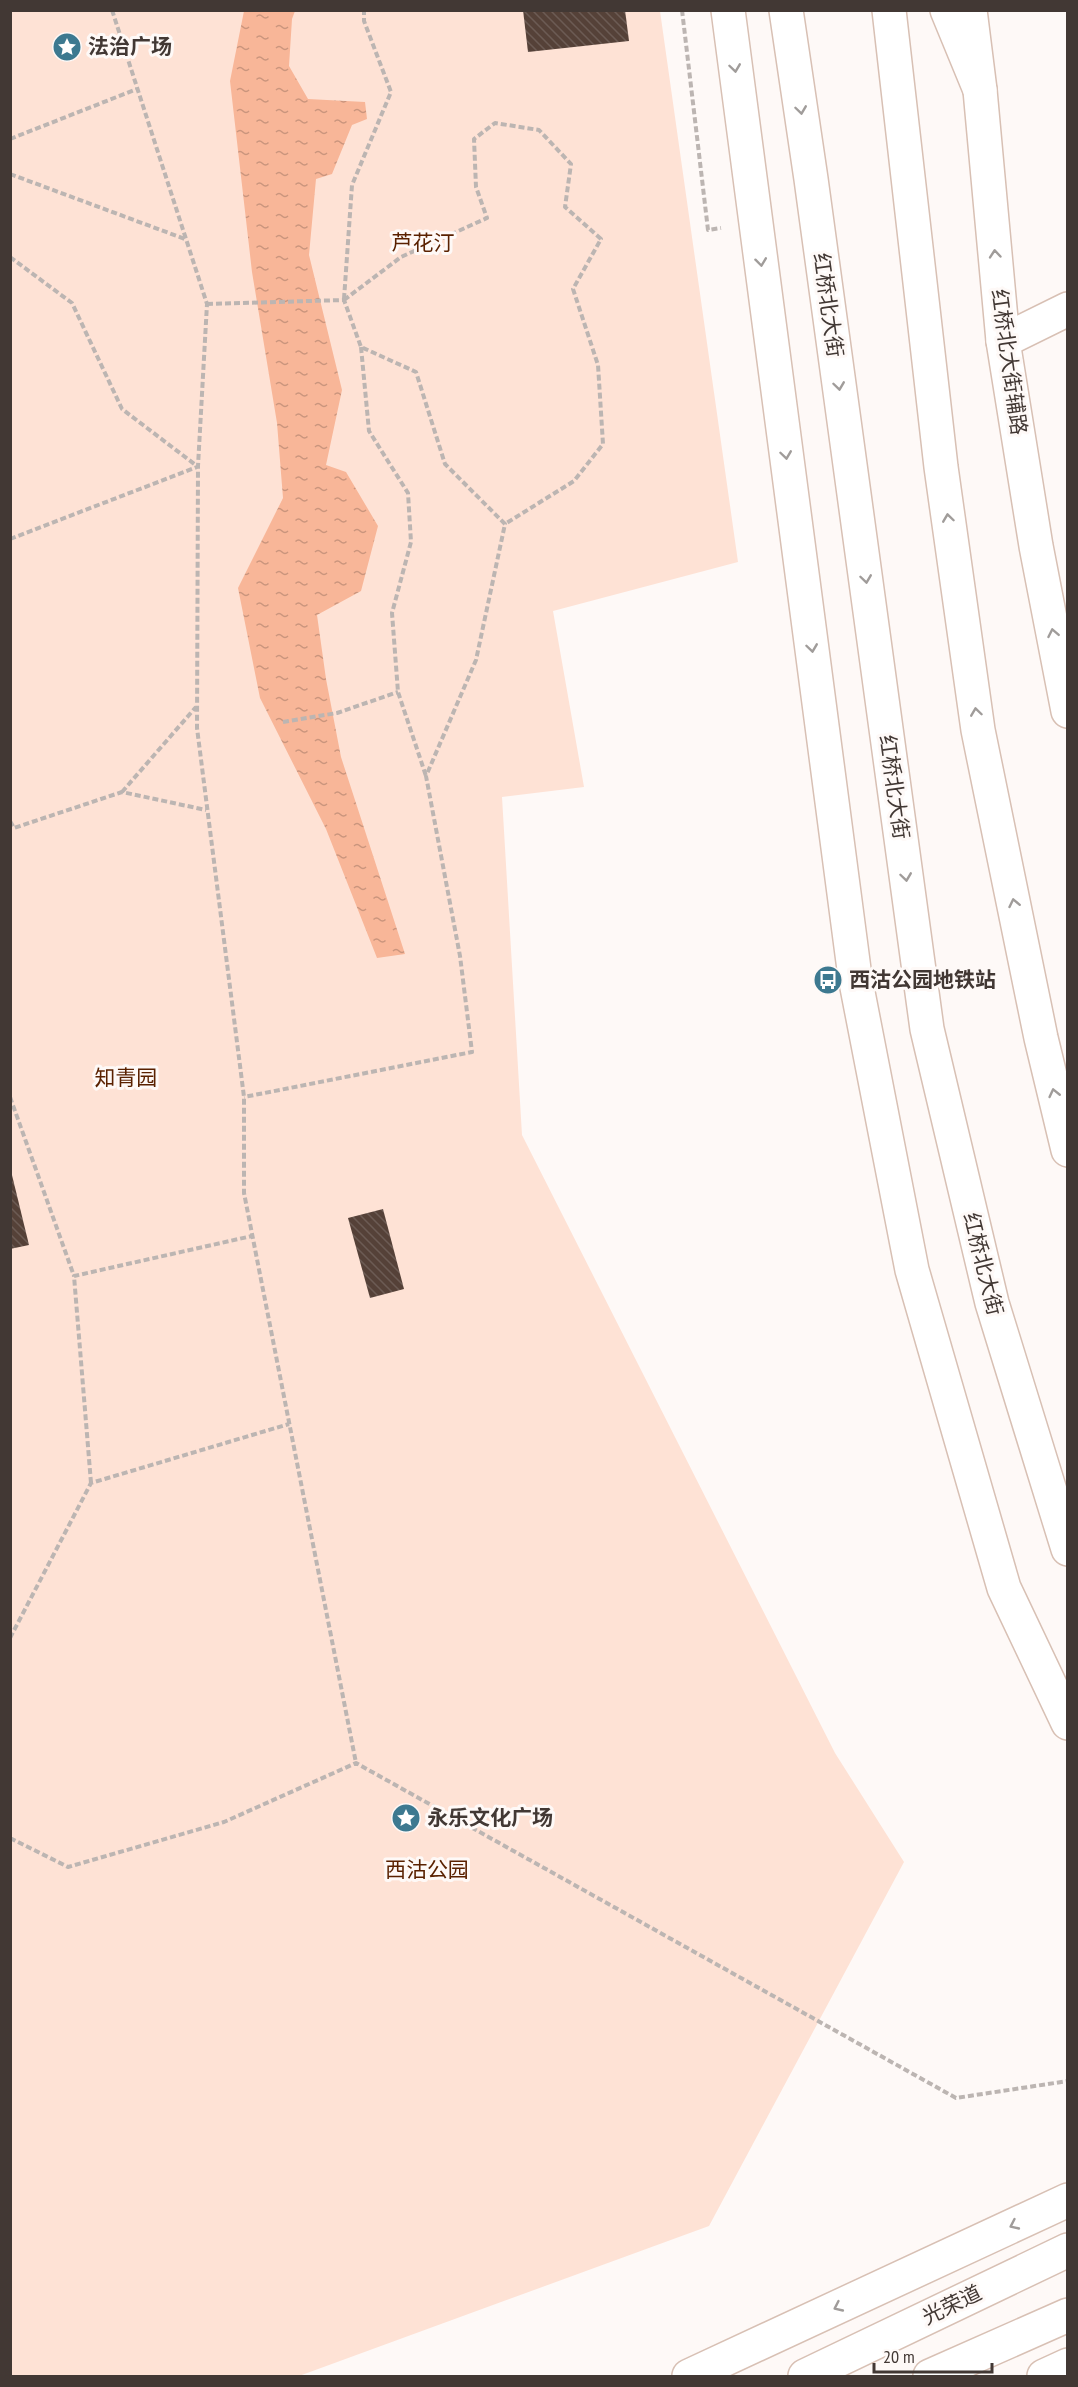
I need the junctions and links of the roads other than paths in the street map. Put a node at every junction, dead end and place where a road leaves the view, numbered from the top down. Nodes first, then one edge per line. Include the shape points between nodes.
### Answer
1 (728, 10) edge
2 (786, 10) edge
3 (889, 10) edge
4 (947, 10) edge
5 (970, 10) edge
6 (980, 90) junction
7 (1068, 309) edge
8 (1003, 341) junction
9 (1068, 711) edge
10 (1068, 1150) edge
11 (1068, 1549) edge
12 (1068, 1723) edge
13 (1068, 2200) edge
14 (1068, 2250) edge
15 (1068, 2315) edge
16 (1068, 2366) edge
17 (688, 2376) edge
18 (805, 2376) edge
19 (930, 2376) edge
20 (1044, 2376) edge

1 -> 12 main road via 855,977 912,1270 1004,1588
2 -> 11 main road, 红桥北大街 via 927,1029 992,1304
10 -> 3 main road via 978,730 939,456
4 - 6 main road
5 - 6 main road, 红桥北大街辅路
8 -> 6 main road, 红桥北大街辅路
7 - 8 main road
9 -> 8 main road, 红桥北大街辅路
13 -> 17 main road
14 - 18 main road, 光荣道
15 - 19 main road
16 - 20 main road

